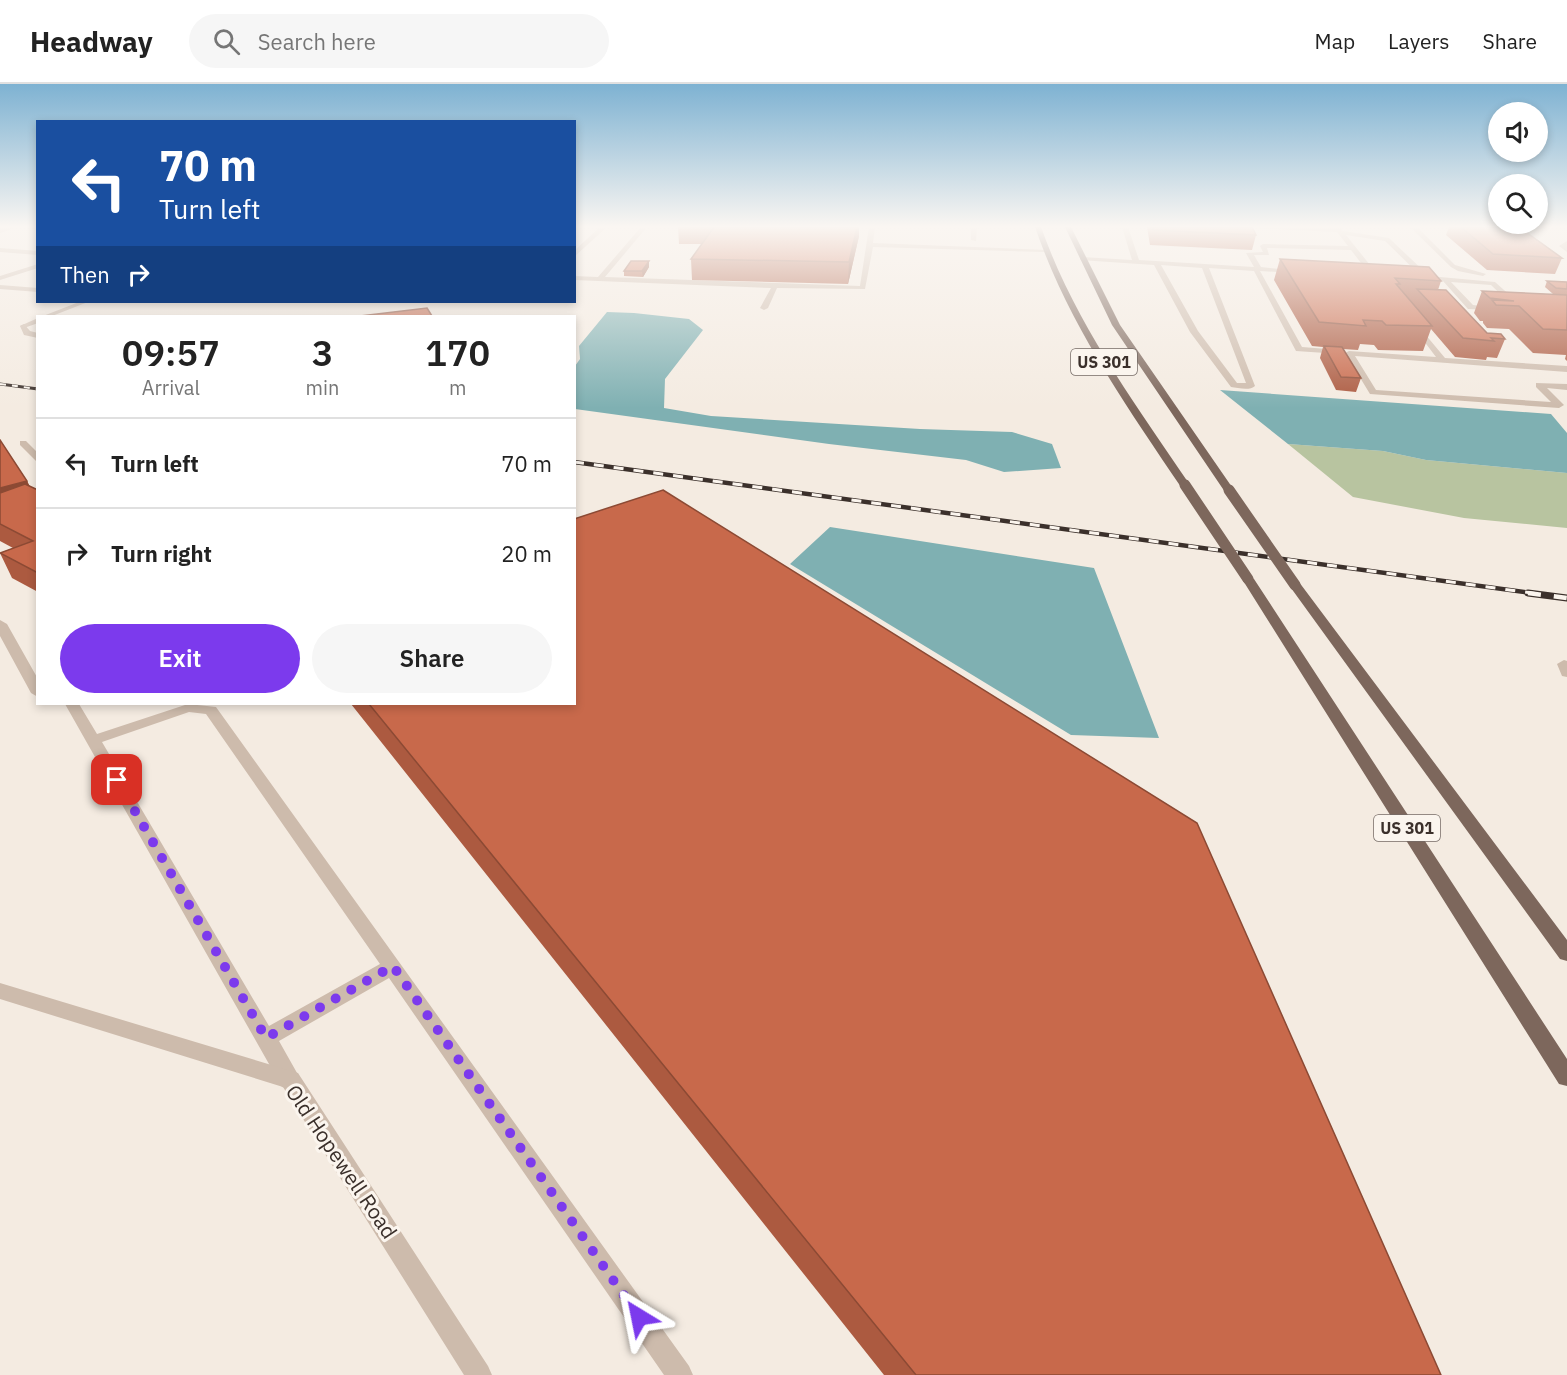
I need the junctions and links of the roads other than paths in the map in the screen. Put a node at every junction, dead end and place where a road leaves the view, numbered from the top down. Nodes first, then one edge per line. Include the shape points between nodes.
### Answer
1 (12, 287) edge
2 (774, 287) edge
3 (830, 287) edge
4 (863, 287) edge
5 (1060, 287) edge
6 (1096, 287) edge
7 (1169, 287) edge
8 (1213, 287) edge
9 (1267, 287) edge
10 (1452, 287) edge
11 (1498, 287) edge
12 (36, 290) edge
13 (81, 303) edge
14 (764, 308) dead end
15 (1502, 309) edge
16 (1512, 309) edge
17 (1406, 313) edge
18 (50, 315) edge
19 (36, 322) edge
20 (36, 335) edge
21 (1349, 352) junction
22 (1443, 360) junction
23 (1522, 366) junction
24 (1567, 369) edge
25 (1539, 385) junction
26 (1567, 387) edge
27 (23, 443) dead end
28 (36, 458) edge
29 (2, 633) edge
30 (36, 690) edge
31 (73, 705) edge
32 (94, 740) junction
33 (1567, 954) edge
34 (393, 966) junction
35 (0, 991) edge
36 (266, 1038) junction
37 (1567, 1077) edge
38 (290, 1080) junction
39 (479, 1375) edge
40 (680, 1375) edge

1 - 12 street
2 - 14 street
3 - 4 street
5 - 37 main road, US 301, bridge
6 - 33 main road, US 301, bridge via 1141,365 1295,585
7 - 8 street via 1194,332 1234,385 1251,386
9 - 21 street via 1299,349
10 - 15 street via 1471,307
11 - 16 street via 1522,310
13 - 18 street
17 - 22 street
19 - 20 street via 24,326 27,333
21 - 22 street
21 - 25 street via 1373,392 1559,405
22 - 23 street
23 - 24 street
23 - 25 street
25 - 26 street
27 - 28 street
29 - 30 street
31 - 32 street
32 - 34 street via 188,708 211,710
32 - 36 street
34 - 36 street
34 - 40 street
35 - 38 street, Old Hopewell Road
36 - 38 street
38 - 39 street, Old Hopewell Road

